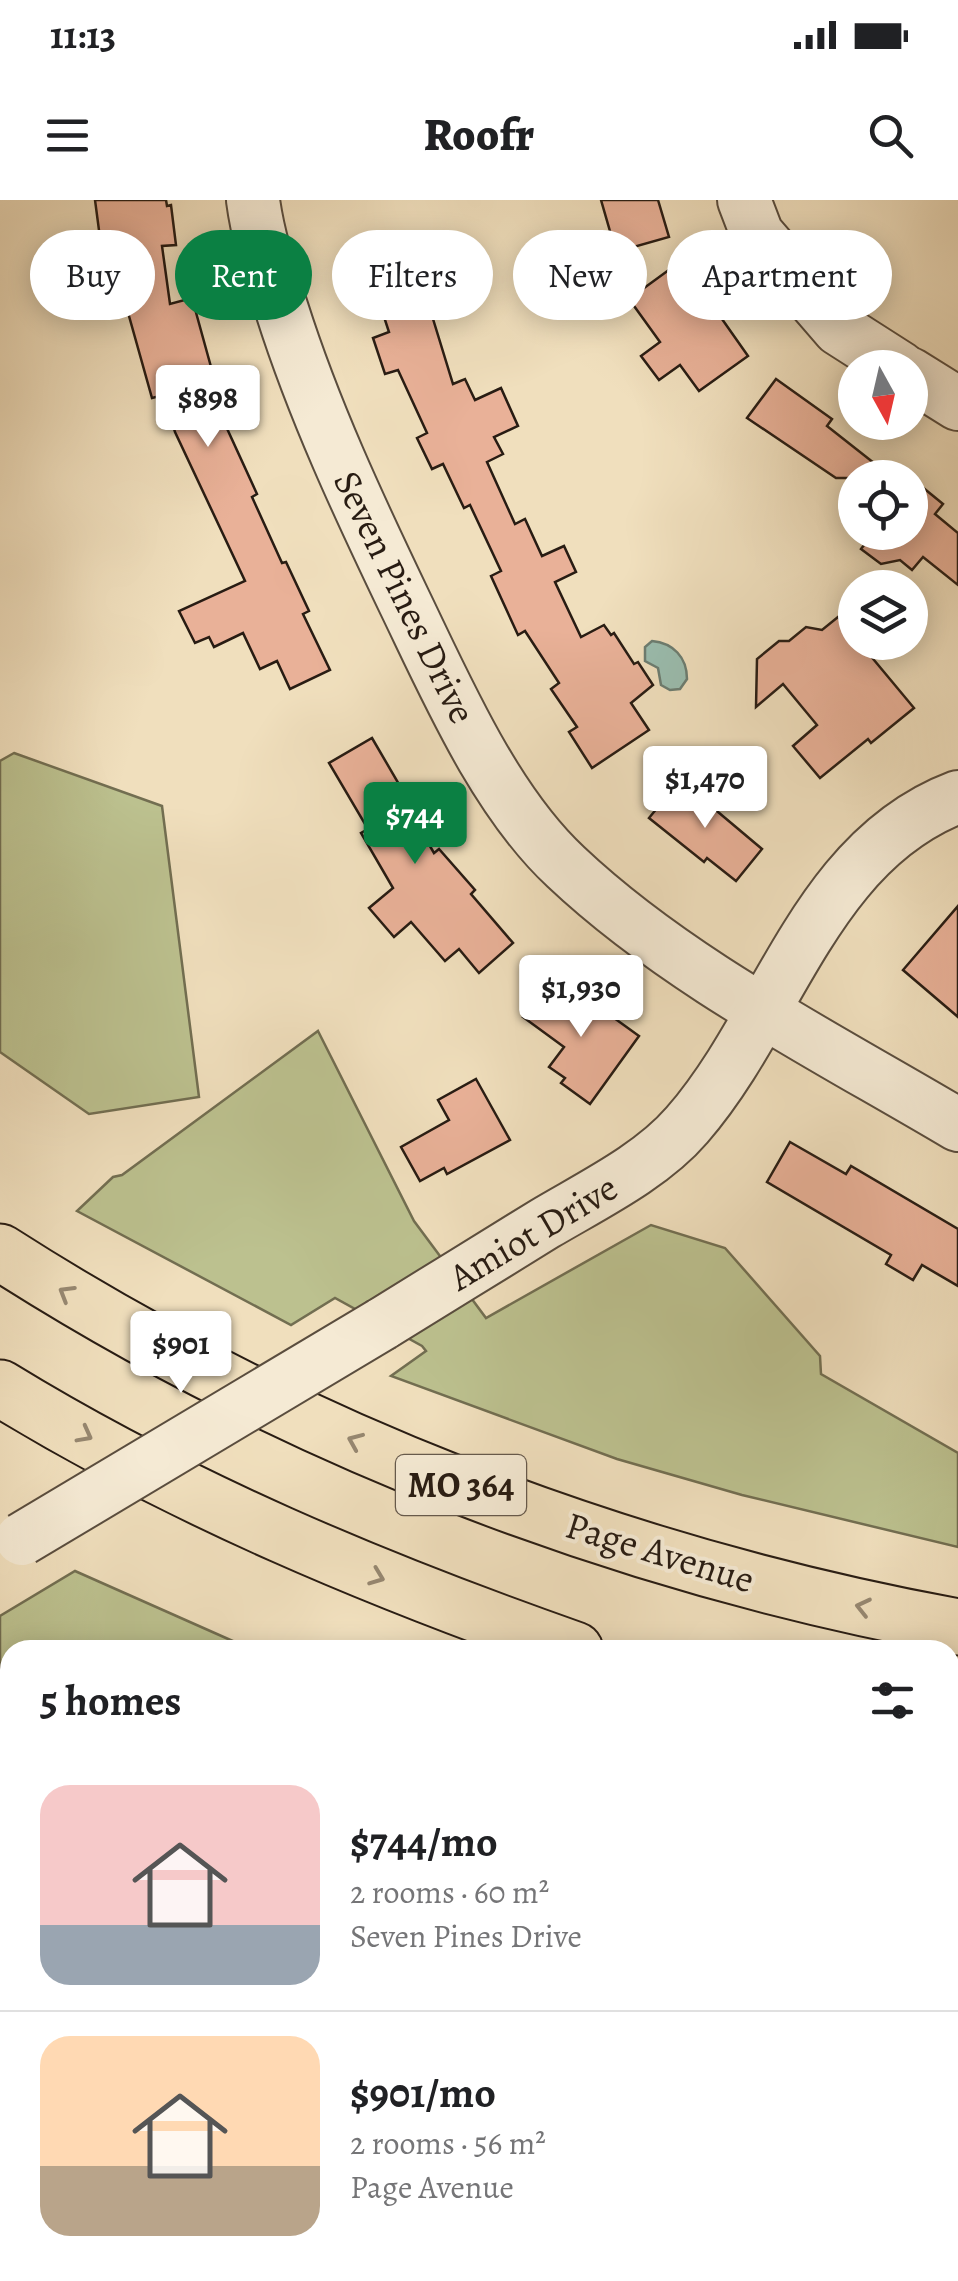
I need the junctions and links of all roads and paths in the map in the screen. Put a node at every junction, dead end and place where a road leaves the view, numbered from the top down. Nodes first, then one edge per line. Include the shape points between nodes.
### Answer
1 (253, 200) edge
2 (744, 200) edge
3 (871, 350) edge
4 (928, 385) edge
5 (958, 404) edge
6 (958, 797) edge
7 (762, 1009) junction
8 (958, 1125) edge
9 (0, 1252) edge
10 (0, 1388) edge
11 (11, 1546) edge
12 (958, 1627) edge
13 (548, 1640) edge

1 - 7 street, Seven Pines Drive via 305,384 452,701 502,790 564,866 657,942
2 - 3 street via 756,234 839,330
4 - 5 street
6 - 7 street, Amiot Drive via 881,844 813,922
7 - 8 street, Seven Pines Drive
7 - 11 street, Amiot Drive, bridge via 737,1058 685,1128 615,1184
12 -> 9 highway, Page Avenue / MO 364 via 671,1558 440,1477 198,1368
10 -> 13 highway via 226,1511 350,1567

